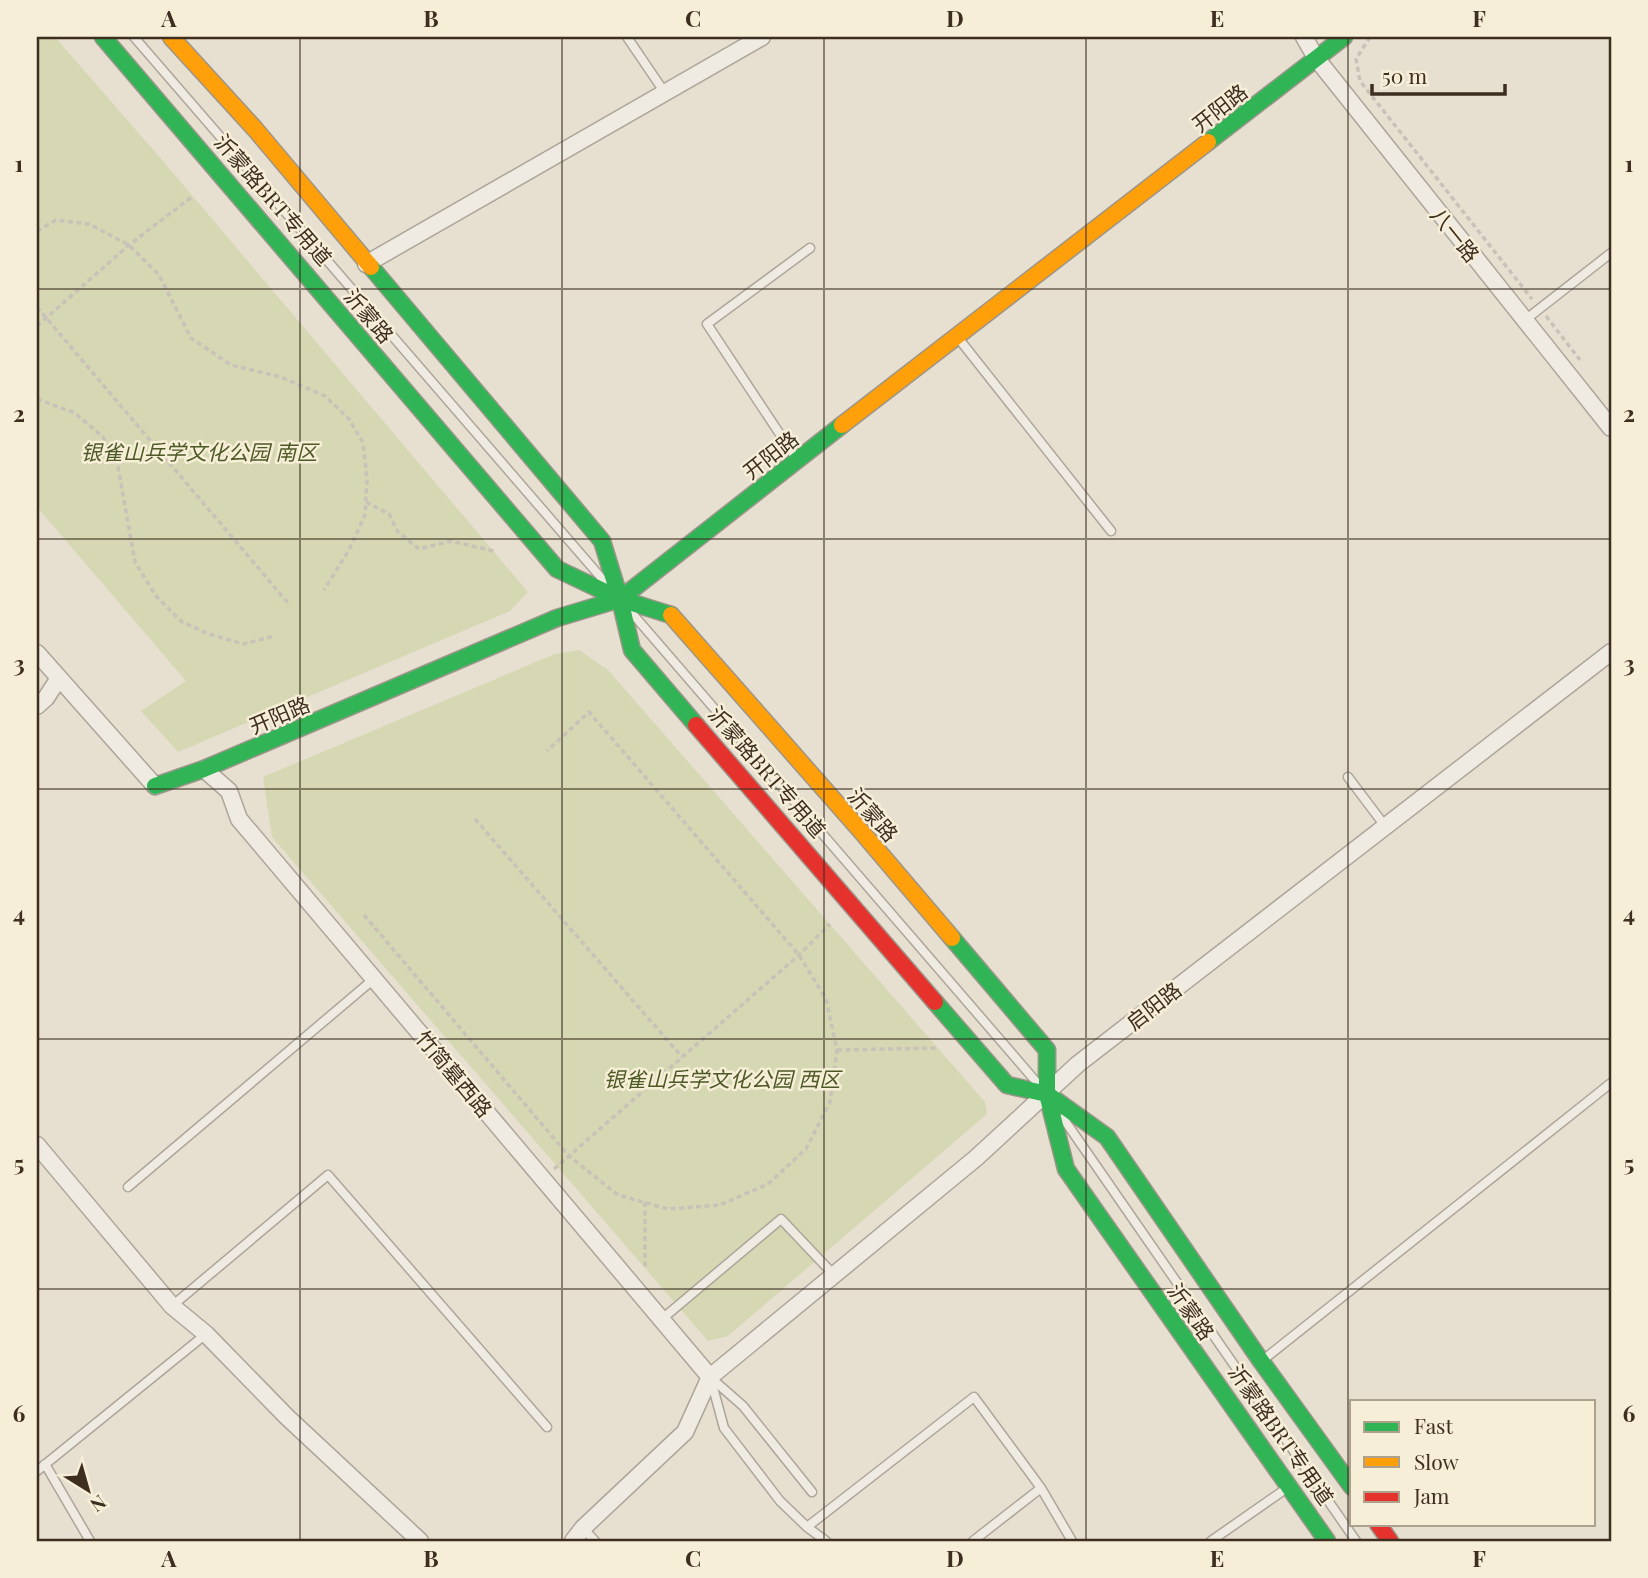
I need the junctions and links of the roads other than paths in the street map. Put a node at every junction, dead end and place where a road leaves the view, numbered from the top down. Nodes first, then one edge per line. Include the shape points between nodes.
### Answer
1 (103, 37) edge
2 (134, 37) edge
3 (171, 37) edge
4 (628, 37) edge
5 (762, 37) edge
6 (1304, 37) edge
7 (1344, 37) edge
8 (1316, 58) junction
9 (665, 93) junction
10 (810, 248) dead end
11 (1611, 253) edge
12 (366, 264) junction
13 (1525, 320) junction
14 (957, 336) junction
15 (1611, 428) edge
16 (797, 460) junction
17 (1111, 531) dead end
18 (620, 599) junction
19 (1611, 652) edge
20 (37, 653) edge
21 (59, 678) junction
22 (37, 706) edge
23 (204, 769) junction
24 (1348, 777) dead end
25 (155, 786) joint
26 (1385, 826) junction
27 (375, 978) junction
28 (1611, 1083) edge
29 (1047, 1094) junction
30 (37, 1145) edge
31 (128, 1187) dead end
32 (834, 1275) junction
33 (172, 1306) junction
34 (662, 1319) junction
35 (206, 1334) junction
36 (1261, 1361) junction
37 (710, 1377) junction
38 (547, 1427) dead end
39 (45, 1464) junction
40 (37, 1471) edge
41 (1350, 1484) edge
42 (1289, 1486) junction
43 (1041, 1488) junction
44 (812, 1492) dead end
45 (1379, 1526) edge
46 (807, 1527) junction
47 (578, 1535) edge
48 (90, 1541) edge
49 (420, 1541) edge
50 (595, 1541) edge
51 (826, 1541) edge
52 (973, 1541) edge
53 (1072, 1541) edge
54 (1210, 1541) edge
55 (1327, 1541) edge
56 (1356, 1541) edge
57 (1390, 1541) edge

1 - 18 main road, 沂蒙路 via 557,569
2 - 18 lane, 沂蒙路BRT专用道
3 - 12 main road, 沂蒙路 via 255,129
4 - 9 lane
5 - 9 street
6 - 8 street, 八一路
7 - 8 main road, 开阳路
8 - 13 street, 八一路
8 - 14 main road, 开阳路
9 - 12 street
10 - 16 lane via 707,324
11 - 13 lane
12 - 18 main road, 沂蒙路 via 601,541
13 - 15 street, 八一路
14 - 16 main road, 开阳路
14 - 17 lane
16 - 18 main road, 开阳路
18 - 23 main road, 开阳路 via 557,618
18 - 29 lane, 沂蒙路BRT专用道
18 - 29 main road, 沂蒙路 via 632,650 817,866 1007,1085
18 - 29 main road, 沂蒙路 via 673,616 861,831 1047,1050
19 - 26 street, 启阳路
20 - 21 street
21 - 22 street
21 - 25 street
23 - 25 main road, 开阳路
23 - 27 street, 竹简墓西路 via 229,792 239,819
24 - 26 lane
26 - 29 street, 启阳路 via 1087,1057
27 - 31 lane
27 - 34 street, 竹简墓西路
28 - 36 lane
29 - 32 street, 启阳路
29 - 36 main road, 沂蒙路 via 1107,1137
29 - 42 main road, 沂蒙路 via 1066,1169
29 - 56 lane, 沂蒙路BRT专用道
30 - 33 street
32 - 34 lane via 781,1219
32 - 37 street, 启阳路
33 - 35 street
33 - 38 lane via 328,1175
34 - 37 street, 竹简墓西路
35 - 39 lane
35 - 49 street via 287,1418
36 - 41 main road, 沂蒙路
37 - 44 lane via 743,1406
37 - 46 lane via 723,1428 780,1502
37 - 47 street via 685,1432
39 - 40 lane
39 - 48 lane
42 - 54 lane
42 - 55 main road, 沂蒙路
43 - 46 lane via 974,1397
43 - 52 lane
43 - 53 lane
45 - 57 main road
46 - 51 lane
47 - 50 lane

